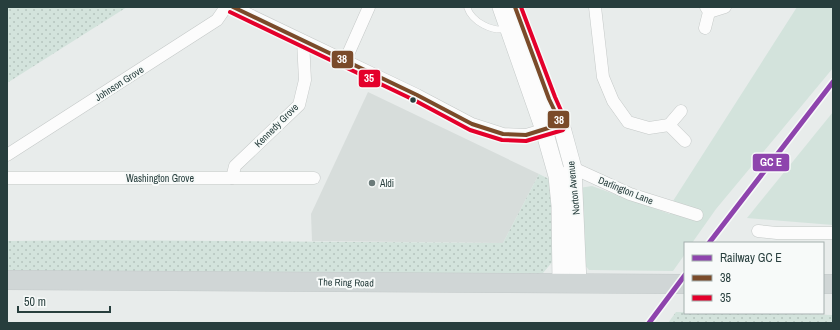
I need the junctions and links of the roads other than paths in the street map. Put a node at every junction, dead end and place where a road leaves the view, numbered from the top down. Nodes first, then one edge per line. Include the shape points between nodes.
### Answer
1 (226, 7) edge
2 (233, 7) edge
3 (369, 7) edge
4 (467, 7) edge
5 (501, 7) edge
6 (515, 7) edge
7 (595, 7) edge
8 (725, 7) edge
9 (708, 10) edge
10 (514, 27) junction
11 (705, 28) dead end
12 (303, 42) junction
13 (345, 61) junction
14 (681, 111) dead end
15 (561, 124) junction
16 (669, 125) junction
17 (544, 130) junction
18 (685, 141) dead end
19 (7, 155) edge
20 (573, 168) junction
21 (557, 176) junction
22 (7, 178) edge
23 (232, 178) junction
24 (314, 178) dead end
25 (697, 215) dead end
26 (758, 231) dead end
27 (833, 233) edge
28 (777, 238) edge
29 (7, 280) edge
30 (570, 283) junction
31 (684, 284) edge

1 - 19 street, Johnson Grove via 217,20
2 - 12 street
3 - 13 street
4 - 10 lane via 480,23 499,30
5 - 10 street, Norton Avenue
6 - 10 street, Norton Avenue
7 - 16 street via 603,77 613,101 628,122 649,128
8 - 9 street
9 - 11 street
10 - 15 street, Norton Avenue
10 - 17 street, Norton Avenue
12 - 13 street
12 - 23 street, Kennedy Grove via 305,80 299,105 235,166
13 - 17 street via 472,124 502,134 526,135
14 - 16 street
15 - 17 street
15 - 20 street, Norton Avenue
16 - 18 street
17 - 21 street, Norton Avenue
20 - 21 street
20 - 25 street, Darlington Lane via 630,194
20 - 30 street, Norton Avenue
21 - 30 street, Norton Avenue
22 - 23 street, Washington Grove
23 - 24 street, Washington Grove
26 - 28 street
27 - 28 street
29 - 30 main road, The Ring Road
30 - 31 main road, The Ring Road

